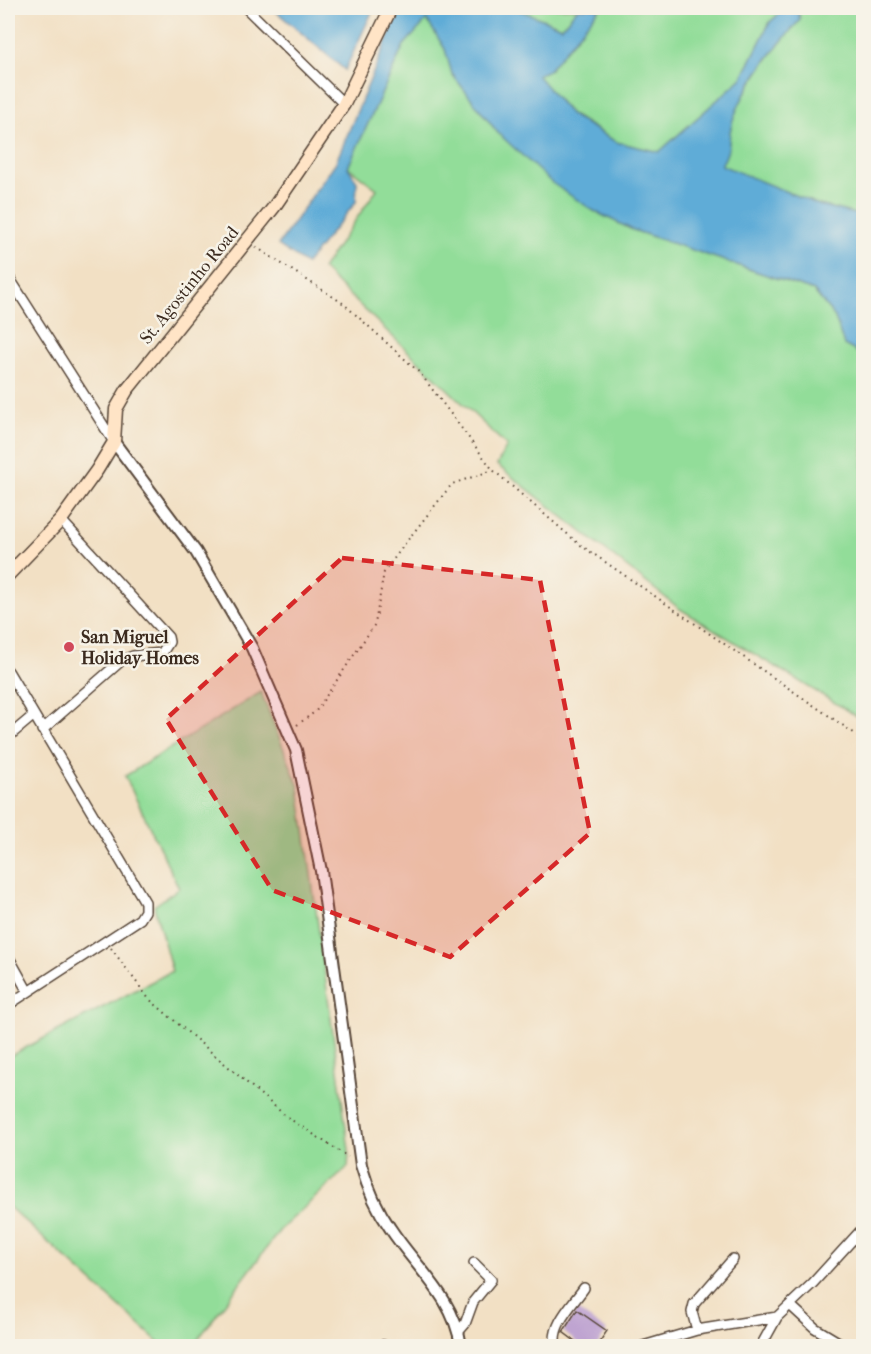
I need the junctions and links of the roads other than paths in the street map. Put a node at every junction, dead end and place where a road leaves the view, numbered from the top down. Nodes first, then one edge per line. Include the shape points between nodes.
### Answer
1 (246, 8) edge
2 (391, 8) edge
3 (344, 104) junction
4 (8, 276) edge
5 (114, 442) junction
6 (61, 520) junction
7 (8, 575) edge
8 (8, 671) edge
9 (34, 715) junction
10 (42, 730) junction
11 (8, 737) edge
12 (8, 956) edge
13 (28, 992) junction
14 (8, 1005) edge
15 (864, 1227) edge
16 (733, 1259) dead end
17 (474, 1263) dead end
18 (584, 1288) dead end
19 (790, 1305) junction
20 (777, 1317) junction
21 (698, 1330) junction
22 (458, 1332) junction
23 (461, 1347) edge
24 (556, 1347) edge
25 (643, 1347) edge
26 (761, 1347) edge
27 (845, 1347) edge

1 - 3 street
2 - 3 main road, St. Agostinho Road
3 - 5 main road, St. Agostinho Road via 248,242 127,390 117,409
4 - 5 street
5 - 6 main road, St. Agostinho Road
5 - 22 street via 196,552 252,648 296,750 321,871 361,1165 371,1199 444,1296
6 - 7 main road, St. Agostinho Road
6 - 10 street via 170,642 162,653 122,661
8 - 9 street
9 - 10 street
9 - 11 street
10 - 13 street via 145,902 146,911 140,919
12 - 13 street
13 - 14 street
15 - 19 street
16 - 21 street via 694,1304 692,1312
17 - 22 street via 491,1280 473,1302
18 - 24 street via 554,1334
19 - 20 street
19 - 27 street via 815,1328
20 - 21 street
20 - 26 street
21 - 25 street
22 - 23 street

